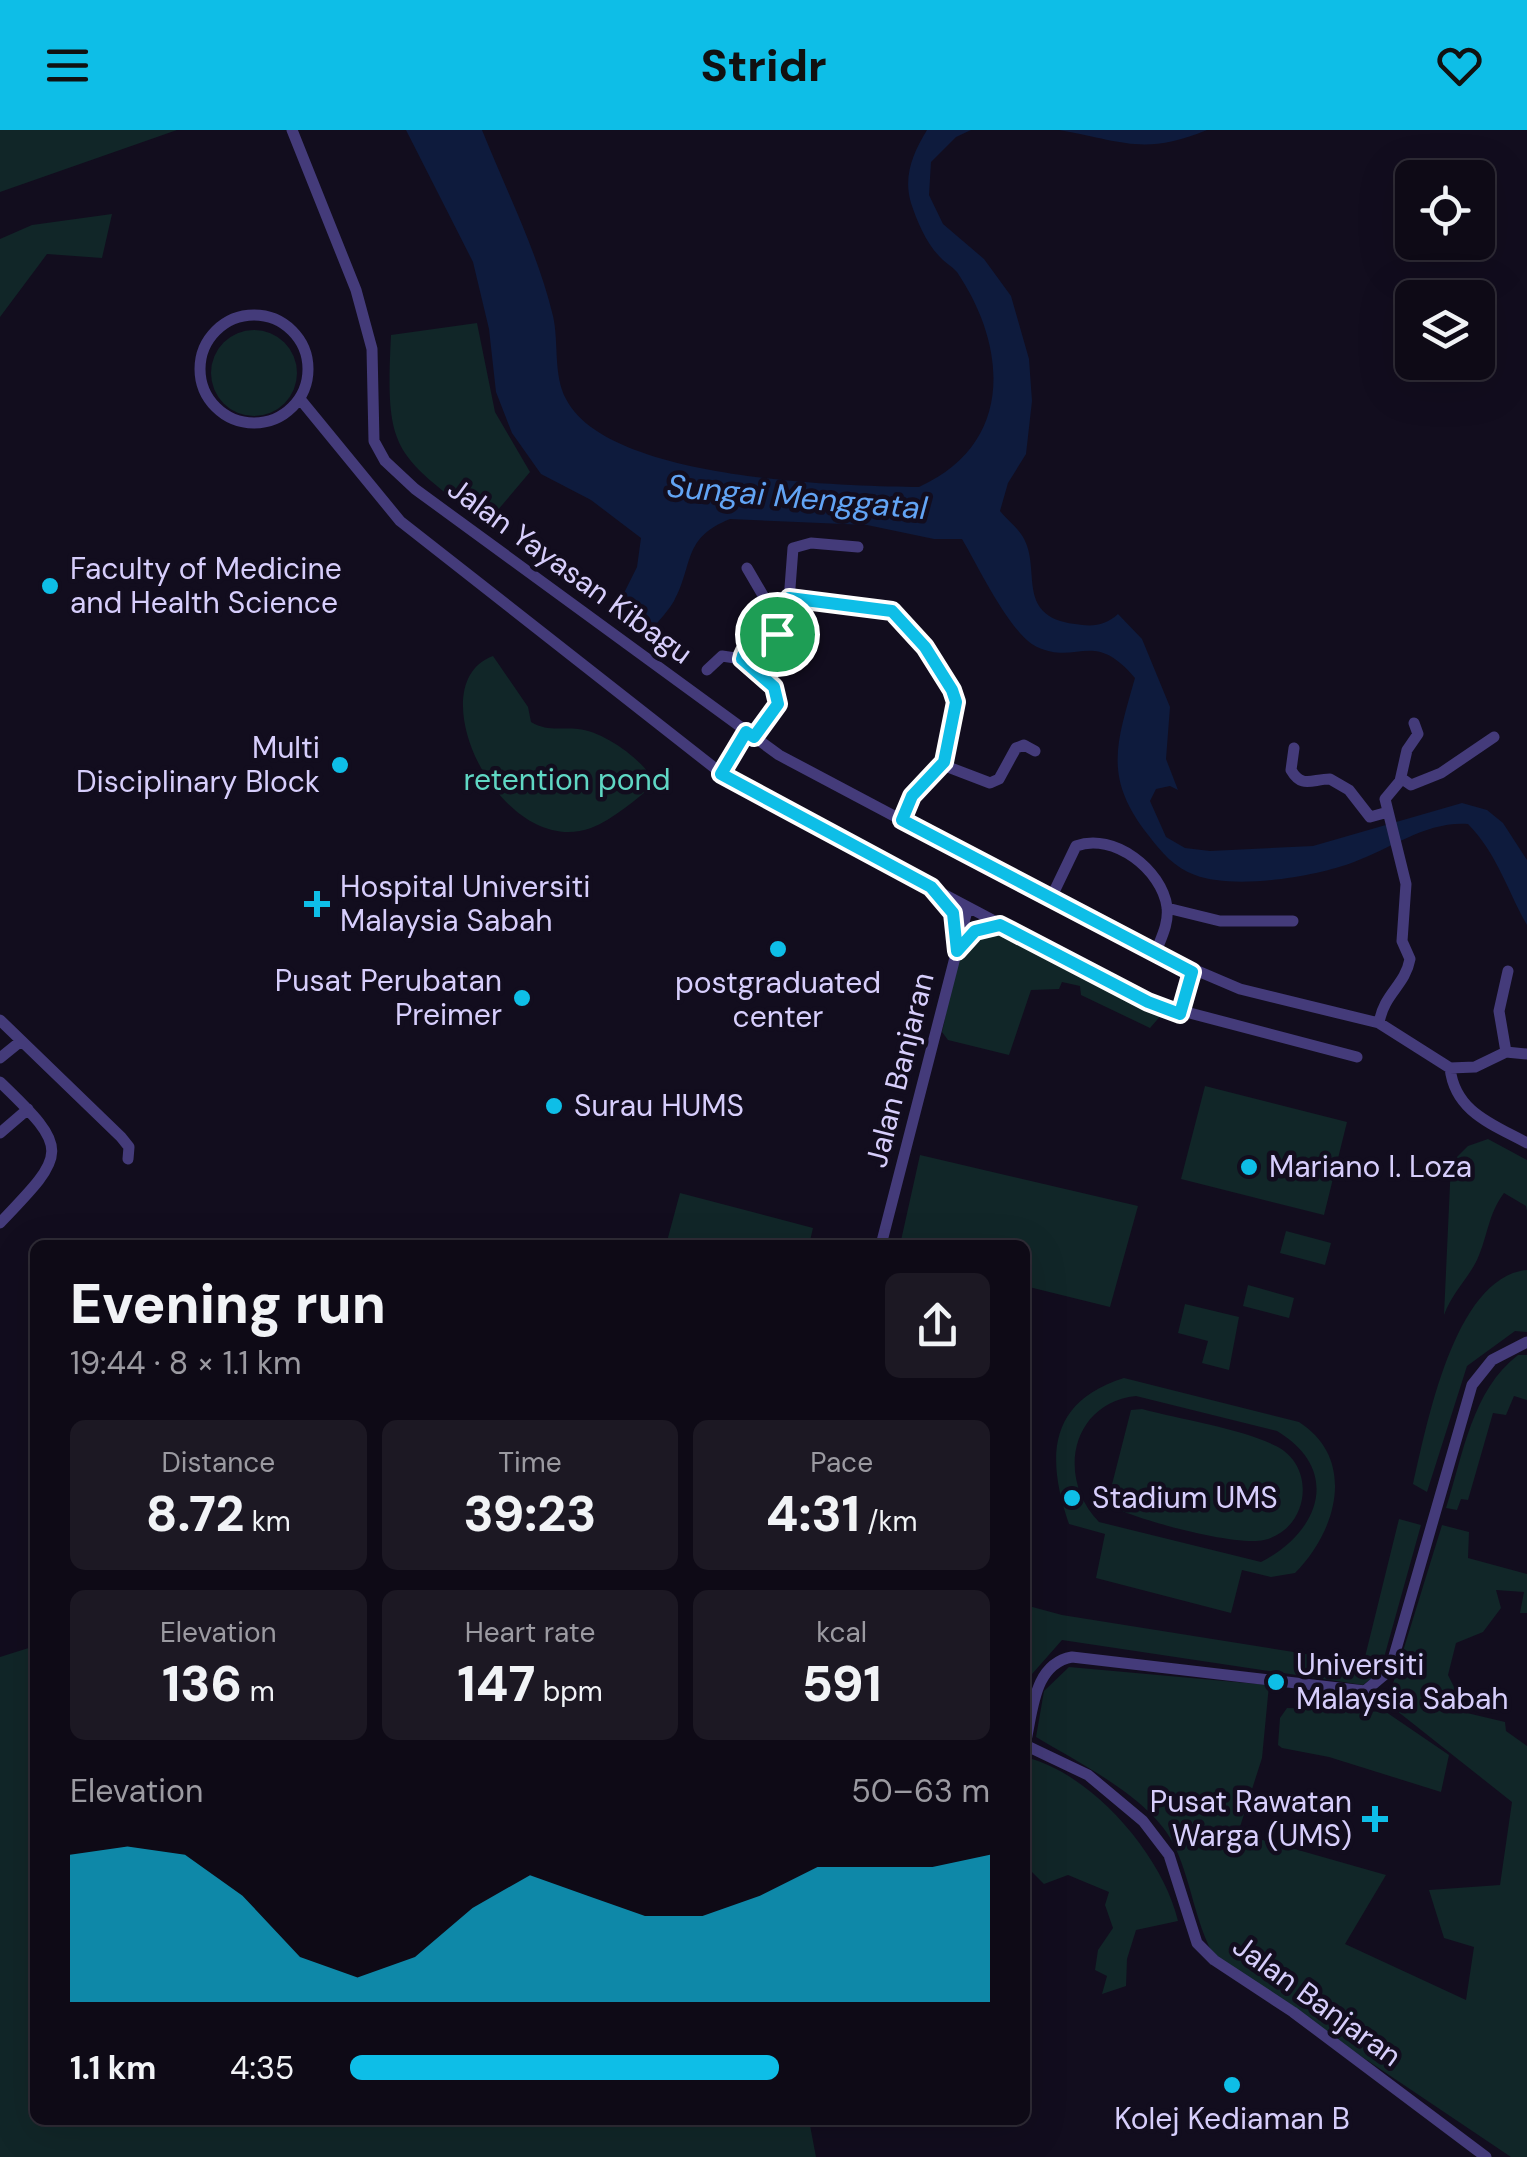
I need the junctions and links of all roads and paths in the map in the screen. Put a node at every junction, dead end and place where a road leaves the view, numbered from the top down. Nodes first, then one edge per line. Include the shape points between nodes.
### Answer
1 (292, 130) edge
2 (300, 399) junction
3 (858, 547) dead end
4 (747, 568) dead end
5 (789, 598) junction
6 (788, 614) junction
7 (742, 659) junction
8 (707, 670) dead end
9 (1414, 722) dead end
10 (750, 734) junction
11 (1494, 737) dead end
12 (1294, 748) dead end
13 (1035, 751) dead end
14 (943, 765) junction
15 (721, 774) junction
16 (1401, 778) junction
17 (1389, 816) junction
18 (902, 820) junction
19 (931, 887) junction
20 (1051, 898) junction
21 (968, 906) junction
22 (1167, 908) junction
23 (1293, 922) dead end
24 (1000, 925) junction
25 (957, 951) junction
26 (1154, 954) junction
27 (1508, 971) dead end
28 (1192, 972) junction
29 (1180, 1014) junction
30 (0, 1020) edge
31 (1378, 1024) junction
32 (22, 1040) junction
33 (1506, 1052) junction
34 (1527, 1054) edge
35 (1357, 1057) dead end
36 (0, 1058) edge
37 (1450, 1068) junction
38 (0, 1082) edge
39 (28, 1108) junction
40 (0, 1133) edge
41 (1527, 1143) edge
42 (128, 1159) dead end
43 (0, 1223) edge
44 (882, 1240) edge
45 (1527, 1342) edge
46 (1030, 1724) edge
47 (1030, 1747) edge
48 (1486, 2157) edge

1 - 10 street, Jalan Yayasan Kibagu via 356,290 373,359 372,433 385,461 414,489
2 - 2 street via 271,420 226,416 201,378 207,342 238,317 277,319 304,347 308,374
2 - 15 street via 400,522
3 - 5 street via 811,542 794,548
4 - 6 street via 768,604
5 - 6 street
5 - 14 street via 900,616 956,702
6 - 7 street via 777,634 749,646
7 - 8 street via 722,656
7 - 10 street via 778,694 778,704
9 - 16 street via 1418,734
10 - 15 street
10 - 18 street, Jalan Yayasan Kibagu
11 - 16 street via 1425,780 1412,785
12 - 17 street via 1290,770 1297,780 1330,779 1370,816
13 - 14 street via 1016,748 990,783
14 - 18 street via 912,796
15 - 19 street
16 - 17 street via 1386,795
17 - 31 street via 1407,898 1402,941 1410,960 1384,1000
18 - 20 street, Jalan Yayasan Kibagu
19 - 21 street
19 - 25 street via 953,913
20 - 22 street via 1076,846 1098,844 1146,866
20 - 26 street, Jalan Yayasan Kibagu
21 - 24 street
21 - 25 street, Jalan Banjaran
22 - 23 street via 1220,920
22 - 26 street
24 - 25 street via 975,931
24 - 29 street
25 - 44 street, Jalan Banjaran
26 - 28 street, Jalan Yayasan Kibagu
27 - 33 street via 1499,1012
28 - 29 street
28 - 31 street, Jalan Yayasan Kibagu
29 - 35 street
30 - 32 street
31 - 37 street, Jalan Yayasan Kibagu
32 - 36 street
32 - 42 street via 121,1137
33 - 34 street
33 - 37 street via 1474,1067
37 - 41 street via 1462,1104
38 - 39 street
39 - 40 street
39 - 43 street via 48,1131 50,1159 44,1177
45 - 46 street via 1492,1360 1472,1384 1390,1670 1376,1685 1365,1691 1072,1657 1051,1664 1041,1678
47 - 48 street, Jalan Banjaran via 1088,1775 1143,1820 1169,1855 1196,1943 1214,1960

